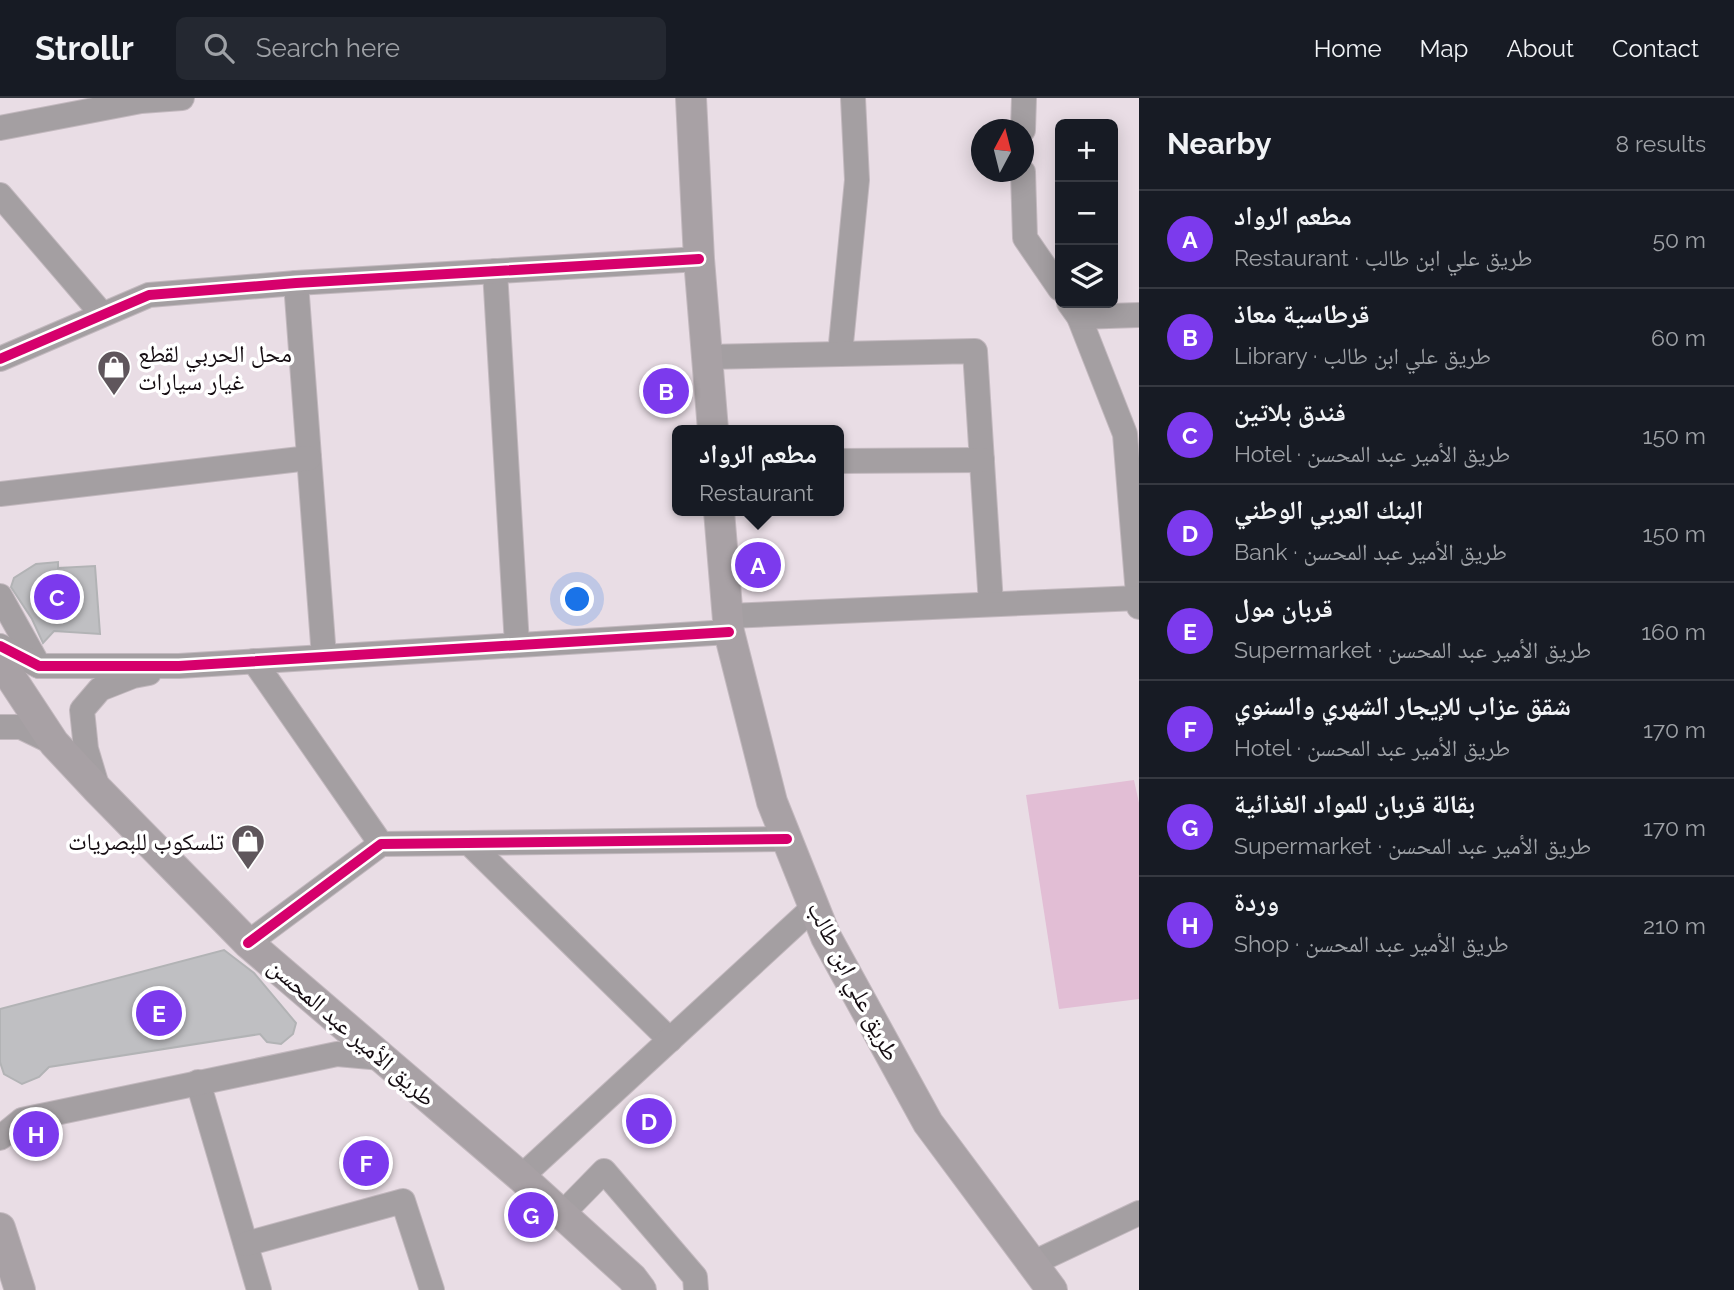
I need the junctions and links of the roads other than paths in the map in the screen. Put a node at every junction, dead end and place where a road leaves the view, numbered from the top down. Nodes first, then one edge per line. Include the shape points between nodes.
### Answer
1 (183, 98) edge
2 (691, 98) edge
3 (853, 98) edge
4 (1024, 98) edge
5 (140, 99) edge
6 (1023, 119) edge
7 (0, 128) edge
8 (1023, 182) edge
9 (0, 195) edge
10 (699, 259) junction
11 (495, 271) junction
12 (1055, 282) edge
13 (296, 283) junction
14 (1074, 310) edge
15 (102, 314) junction
16 (1139, 315) edge
17 (841, 354) junction
18 (707, 357) junction
19 (0, 359) edge
20 (713, 425) edge
21 (1132, 434) edge
22 (309, 458) junction
23 (982, 460) junction
24 (844, 461) edge
25 (0, 494) edge
26 (719, 516) edge
27 (0, 596) edge
28 (1139, 602) edge
29 (991, 604) junction
30 (728, 624) junction
31 (517, 645) junction
32 (0, 646) edge
33 (324, 657) junction
34 (254, 661) junction
35 (0, 662) edge
36 (39, 666) junction
37 (179, 666) junction
38 (0, 727) edge
39 (54, 743) junction
40 (98, 790) junction
41 (787, 839) junction
42 (469, 843) junction
43 (381, 844) junction
44 (814, 907) junction
45 (248, 943) junction
46 (670, 1040) junction
47 (382, 1058) junction
48 (198, 1083) junction
49 (0, 1138) edge
50 (520, 1177) junction
51 (1139, 1213) edge
52 (562, 1214) junction
53 (2, 1243) edge
54 (246, 1244) junction
55 (1033, 1263) junction
56 (20, 1290) edge
57 (259, 1290) edge
58 (432, 1290) edge
59 (641, 1290) edge
60 (696, 1290) edge
61 (1052, 1290) edge

1 - 5 street
2 - 10 main road
3 - 17 street via 857,180
4 - 6 street
5 - 7 street
8 - 12 street via 1026,238
9 - 15 street
10 - 11 street
10 - 18 main road
11 - 13 street
11 - 31 street
13 - 15 street via 149,295
13 - 22 street
14 - 16 street
14 - 21 street
15 - 19 street
17 - 18 street
17 - 23 street via 975,351
18 - 20 main road
21 - 28 street
22 - 25 street
22 - 33 street
23 - 24 street
23 - 29 street
26 - 30 main road, طريق علي ابن طالب
27 - 36 street
28 - 29 street
29 - 30 street
30 - 31 street
30 - 41 main road, طريق علي ابن طالب via 772,802
31 - 33 street
32 - 36 street
33 - 34 street
34 - 37 street
34 - 43 street
35 - 39 main road, طريق الأمير عبد المحسن
36 - 37 street
37 - 40 street via 100,689 82,710 86,749
38 - 39 street via 21,727
39 - 40 main road, طريق الأمير عبد المحسن
40 - 45 main road, طريق الأمير عبد المحسن
41 - 42 street
41 - 44 main road, طريق علي ابن طالب
42 - 43 street
42 - 46 street
43 - 45 street
44 - 46 street
44 - 55 main road, طريق علي ابن طالب via 928,1123
45 - 47 main road, طريق الأمير عبد المحسن
46 - 50 street
47 - 48 street via 337,1054
47 - 50 main road, طريق الأمير عبد المحسن
48 - 49 street via 22,1120
48 - 54 street
50 - 52 main road, طريق الأمير عبد المحسن
51 - 55 street
52 - 59 main road, طريق الأمير عبد المحسن
52 - 60 street via 604,1171 695,1277
53 - 56 main road
54 - 57 street
54 - 58 street via 403,1201
55 - 61 main road, طريق علي ابن طالب

